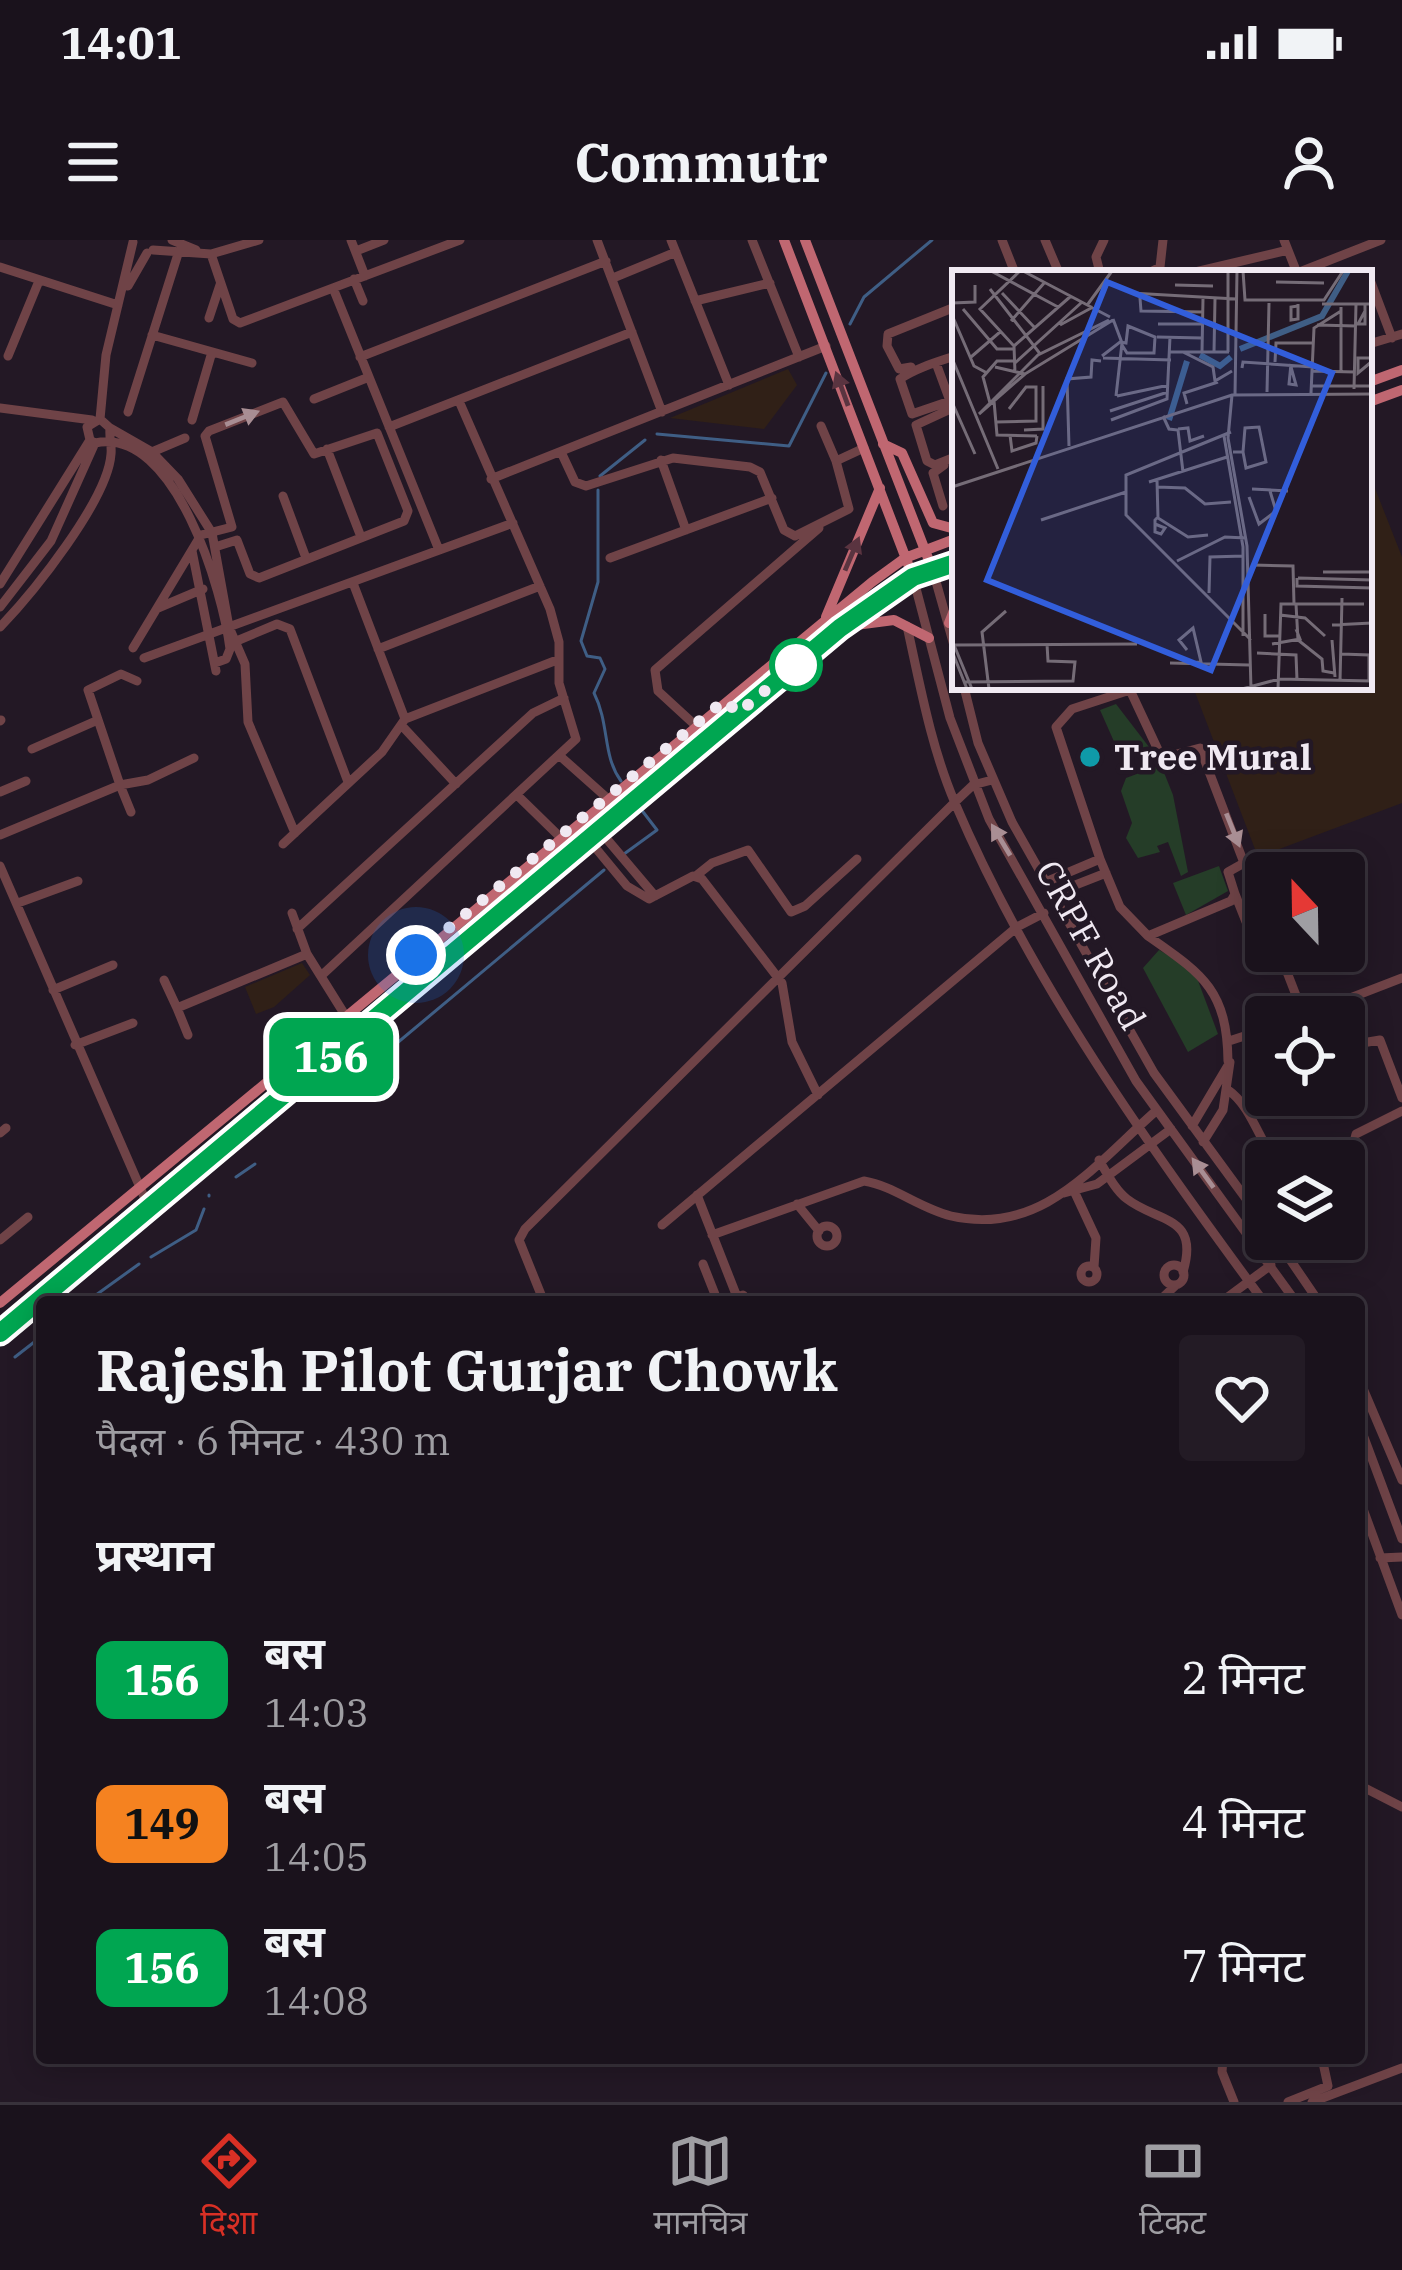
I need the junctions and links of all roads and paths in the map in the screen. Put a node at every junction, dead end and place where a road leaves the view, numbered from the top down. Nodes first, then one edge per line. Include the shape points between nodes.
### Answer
1 (172, 240) edge
2 (259, 240) edge
3 (384, 240) edge
4 (460, 240) edge
5 (597, 240) edge
6 (752, 240) edge
7 (784, 240) edge
8 (805, 240) edge
9 (1002, 240) edge
10 (1046, 240) edge
11 (1104, 240) edge
12 (1163, 240) edge
13 (1382, 240) edge
14 (133, 241) edge
15 (1286, 245) edge
16 (353, 246) edge
17 (674, 246) edge
18 (153, 248) edge
19 (1358, 249) junction
20 (206, 253) junction
21 (178, 254) junction
22 (606, 261) junction
23 (0, 267) edge
24 (1014, 270) edge
25 (1058, 270) edge
26 (1099, 270) edge
27 (1154, 270) edge
28 (1201, 270) edge
29 (1305, 270) edge
30 (1366, 270) edge
31 (359, 277) junction
32 (613, 278) junction
33 (39, 281) junction
34 (770, 283) junction
35 (1372, 283) edge
36 (220, 285) junction
37 (332, 288) junction
38 (120, 300) junction
39 (363, 301) dead end
40 (695, 301) junction
41 (952, 308) edge
42 (436, 310) dead end
43 (209, 318) dead end
44 (442, 323) junction
45 (632, 332) junction
46 (152, 334) junction
47 (1397, 336) edge
48 (826, 346) junction
49 (212, 352) junction
50 (952, 354) edge
51 (952, 355) edge
52 (8, 356) dead end
53 (360, 357) junction
54 (799, 357) junction
55 (252, 363) dead end
56 (936, 363) junction
57 (1402, 370) edge
58 (370, 377) junction
59 (1372, 381) edge
60 (729, 385) junction
61 (1402, 390) edge
62 (314, 399) dead end
63 (459, 400) junction
64 (1372, 402) edge
65 (0, 408) edge
66 (952, 409) edge
67 (128, 412) dead end
68 (662, 412) junction
69 (71, 419) junction
70 (96, 420) junction
71 (192, 420) dead end
72 (821, 426) dead end
73 (389, 427) junction
74 (110, 428) junction
75 (185, 438) dead end
76 (94, 440) junction
77 (883, 444) junction
78 (864, 448) junction
79 (327, 449) junction
80 (152, 452) junction
81 (561, 452) junction
82 (661, 460) junction
83 (952, 460) edge
84 (836, 461) junction
85 (952, 461) edge
86 (491, 479) junction
87 (880, 488) junction
88 (283, 496) dead end
89 (772, 498) junction
90 (943, 506) dead end
91 (827, 520) junction
92 (513, 523) junction
93 (232, 527) junction
94 (952, 528) edge
95 (686, 530) junction
96 (206, 534) junction
97 (361, 537) junction
98 (237, 540) junction
99 (952, 540) edge
100 (215, 547) junction
101 (439, 550) junction
102 (191, 551) junction
103 (925, 551) junction
104 (306, 558) junction
105 (610, 558) dead end
106 (905, 558) junction
107 (952, 564) edge
108 (933, 571) junction
109 (913, 577) junction
110 (353, 583) junction
111 (0, 584) edge
112 (540, 586) junction
113 (203, 589) junction
114 (0, 607) edge
115 (158, 608) junction
116 (952, 616) edge
117 (824, 620) junction
118 (949, 623) junction
119 (907, 626) junction
120 (0, 627) edge
121 (226, 628) junction
122 (840, 628) junction
123 (210, 632) junction
124 (952, 636) edge
125 (929, 638) junction
126 (239, 640) junction
127 (133, 648) dead end
128 (378, 649) junction
129 (144, 658) dead end
130 (557, 660) junction
131 (137, 681) dead end
132 (965, 690) edge
133 (564, 698) junction
134 (725, 700) junction
135 (738, 713) junction
136 (98, 720) junction
137 (405, 724) junction
138 (695, 724) junction
139 (32, 749) dead end
140 (560, 756) junction
141 (194, 758) dead end
142 (992, 780) junction
143 (26, 781) dead end
144 (348, 782) junction
145 (120, 784) junction
146 (455, 784) junction
147 (973, 785) junction
148 (0, 792) edge
149 (517, 795) junction
150 (606, 797) junction
151 (955, 802) junction
152 (131, 812) dead end
153 (600, 831) junction
154 (295, 833) junction
155 (0, 835) edge
156 (559, 836) junction
157 (589, 840) junction
158 (283, 844) dead end
159 (856, 859) dead end
160 (1100, 859) junction
161 (0, 866) edge
162 (1106, 874) junction
163 (697, 875) junction
164 (78, 881) dead end
165 (1048, 881) junction
166 (1055, 893) junction
167 (1235, 894) junction
168 (655, 896) junction
169 (18, 903) junction
170 (292, 913) dead end
171 (1045, 913) junction
172 (1017, 927) junction
173 (297, 929) junction
174 (1148, 936) junction
175 (307, 954) junction
176 (113, 965) dead end
177 (778, 975) junction
178 (321, 976) junction
179 (1402, 979) edge
180 (164, 980) dead end
181 (53, 990) junction
182 (1296, 996) edge
183 (1365, 996) edge
184 (177, 1008) junction
185 (345, 1015) junction
186 (133, 1023) dead end
187 (188, 1035) dead end
188 (1245, 1035) edge
189 (1229, 1040) junction
190 (1365, 1043) edge
191 (75, 1045) junction
192 (1228, 1061) junction
193 (1228, 1090) junction
194 (818, 1094) junction
195 (1402, 1098) edge
196 (1207, 1105) junction
197 (1157, 1110) junction
198 (1402, 1111) edge
199 (1221, 1113) junction
200 (1192, 1126) junction
201 (1136, 1128) junction
202 (1171, 1129) junction
203 (1263, 1140) edge
204 (1354, 1140) edge
205 (1203, 1142) junction
206 (1148, 1147) junction
207 (1099, 1160) junction
208 (1109, 1176) junction
209 (138, 1188) junction
210 (1069, 1193) junction
211 (697, 1195) junction
212 (1245, 1198) edge
213 (797, 1204) junction
214 (149, 1208) junction
215 (28, 1217) dead end
216 (662, 1225) dead end
217 (1245, 1229) edge
218 (819, 1231) dead end
219 (712, 1235) junction
220 (0, 1240) edge
221 (1268, 1260) joint
222 (1290, 1260) edge
223 (704, 1264) dead end
224 (1094, 1267) dead end
225 (1183, 1272) junction
226 (1247, 1280) junction
227 (0, 1281) edge
228 (1177, 1284) junction
229 (14, 1291) junction
230 (44, 1296) edge
231 (542, 1296) edge
232 (718, 1296) edge
233 (737, 1296) edge
234 (1164, 1296) edge
235 (1228, 1296) edge
236 (1258, 1296) edge
237 (1292, 1296) edge
238 (1315, 1296) edge
239 (0, 1303) edge
240 (36, 1303) edge
241 (0, 1333) edge
242 (1365, 1389) edge
243 (1365, 1439) edge
244 (1396, 1445) edge
245 (1402, 1480) edge
246 (1390, 1503) junction
247 (1365, 1517) edge
248 (1366, 1520) junction
249 (1402, 1539) edge
250 (1402, 1557) edge
251 (1380, 1558) junction
252 (1402, 1615) edge
253 (1365, 1788) edge
254 (1402, 1807) edge
255 (1223, 2064) edge
256 (1324, 2064) edge
257 (1402, 2068) edge
258 (1234, 2102) edge
259 (1288, 2102) edge
260 (1312, 2102) edge

1 - 20 street
2 - 20 street
3 - 16 street
4 - 31 street
5 - 22 street
6 - 34 street
7 - 48 main road
8 - 77 main road
9 - 24 street
10 - 25 street
11 - 26 street
12 - 27 street
13 - 19 street
14 - 18 street
14 - 38 street
15 - 28 street
16 - 31 street
17 - 32 street
17 - 40 street
18 - 21 street
18 - 38 street
19 - 29 street
19 - 30 street
20 - 21 street
20 - 36 street
21 - 46 street
22 - 32 street
22 - 44 street
23 - 33 street
31 - 37 street
31 - 39 street
32 - 45 street
33 - 38 street
33 - 52 street
34 - 40 street
34 - 54 street
35 - 47 street
36 - 37 street via 240,323
36 - 43 street
37 - 53 street
38 - 70 street
40 - 60 street
41 - 50 street via 886,338 899,369
42 - 44 street
44 - 53 street
45 - 63 street
45 - 68 street
46 - 49 street
46 - 67 street
48 - 54 street
78 -> 48 main road
49 - 55 street
49 - 71 street
51 - 56 street
53 - 58 street
54 - 60 street
56 - 56 street via 950,400 912,414 900,379
57 - 59 main road
58 - 62 street
58 - 73 street
60 - 68 street
61 - 64 main road
63 - 73 street
63 - 86 street
65 - 69 street
66 - 83 street via 916,425 927,461
68 - 81 street
69 - 70 street
69 - 76 street
70 - 74 street
70 - 76 street
72 - 84 street
73 - 101 street
74 - 76 street
74 - 80 street
75 - 80 street
76 - 96 street via 130,448 154,468
76 - 111 street
76 - 114 street via 51,542
76 - 120 street via 111,457 89,507
77 - 94 main road via 902,453 933,524
77 - 103 main road
78 - 84 street
78 - 87 main road
93 -> 79 street via 209,431 283,402 310,453
79 - 97 street
79 - 97 street via 377,433 408,512 404,521
80 - 96 street via 191,497
81 - 82 street via 575,482 586,486
81 - 86 street
82 - 89 street via 750,467
82 - 95 street
84 - 91 street via 850,506
85 - 90 street via 933,473
86 - 92 street
87 - 106 main road
117 -> 87 main road
88 - 104 street
89 - 91 street via 788,534
89 - 95 street
91 - 138 street via 655,670 658,691
92 - 101 street
92 - 112 street
93 - 96 street
93 - 98 street
95 - 105 street
96 - 100 street
96 - 102 street
96 - 121 street
97 - 104 street
98 - 100 street
98 - 104 street via 254,578
99 - 103 main road
100 - 121 street
101 - 110 street
102 - 113 street
102 - 115 street
103 - 106 main road
103 - 108 main road
106 - 109 main road
106 - 117 main road
107 - 108 main road
108 - 109 main road
108 - 118 street
109 - 122 main road
109 - 125 street, CRPF Road
110 - 121 street
110 - 128 street
112 - 128 street
112 - 130 street via 556,627
113 - 115 street
113 - 123 street
115 - 127 street
116 - 118 main road
117 - 134 main road
118 - 124 street
119 - 122 main road via 871,620
119 - 125 main road
119 - 151 street
121 - 123 street
121 - 123 street via 230,649 216,667
121 - 126 street
122 - 135 main road
123 - 129 street
125 - 147 street, CRPF Road
126 - 144 street via 277,624 290,629
126 - 154 street via 248,722
128 - 137 street
130 - 133 street
130 - 137 street
131 - 136 street via 122,674 88,690
132 - 142 street
133 - 140 street via 576,740
133 - 146 street via 533,713
134 - 135 main road
134 - 138 main road
135 - 153 main road
136 - 139 street
136 - 145 street
137 - 144 street
137 - 146 street
138 - 150 main road
140 - 149 street
140 - 150 street
141 - 145 street
142 - 147 street
142 - 165 street
143 - 148 street
144 - 154 street
145 - 152 street
145 - 155 street
146 - 173 street
147 - 151 street
171 -> 147 street, CRPF Road
149 - 156 street
149 - 178 street
150 - 156 main road
151 - 172 street
151 - 177 street
153 - 157 main road
153 - 168 street
154 - 158 street
156 - 185 main road
157 - 168 street via 627,886
157 - 214 main road
159 - 163 street via 791,911 748,850
160 - 162 street
160 - 165 street
160 -> 167 street via 1056,727 1072,709 1130,690 1165,757 1200,748 1242,852 1244,865 1228,872
161 - 169 street
162 - 166 street
162 - 174 street via 1120,907
163 - 168 street
163 - 177 street
164 - 169 street
165 - 166 street
166 - 200 street via 1144,1058
167 - 174 street
167 - 182 street via 1256,947 1280,954
169 - 181 street
170 - 173 street
171 - 172 street
171 - 197 street, CRPF Road
172 - 194 street
172 - 201 street
173 - 175 street
174 - 189 street via 1205,976
175 - 178 street
175 - 184 street
176 - 181 street
177 - 194 street via 792,1042
177 - 231 street via 520,1235
178 - 185 street
179 - 183 street
180 - 184 street
181 - 191 street
184 - 187 street
185 - 209 main road
186 - 191 street
188 - 189 street
189 - 192 street
190 - 195 street via 1380,1040
191 - 209 street
192 - 193 street
192 - 196 street
193 - 199 street
193 - 203 street
194 - 211 street
196 - 199 street
196 - 200 street
197 - 201 street
197 - 202 street, CRPF Road
198 - 204 street
199 - 205 street
200 - 205 street
201 - 206 street
201 - 207 street
202 - 206 street
217 -> 202 street, CRPF Road
205 - 212 street
206 - 208 street
206 - 226 street
207 - 208 street
207 - 210 street
208 - 210 street
208 - 225 street via 1126,1199 1176,1224 1188,1248
209 - 214 street
209 - 229 main road
210 - 213 street via 1009,1220 914,1206 864,1180
210 - 224 street via 1096,1238
211 - 216 street
211 - 219 street
213 - 218 street
213 - 219 street
214 - 230 main road
215 - 220 street
219 - 233 street
221 - 226 street
221 - 237 street, CRPF Road
222 - 238 street
223 - 232 street
225 - 228 street
225 - 228 street via 1173,1265 1165,1271
226 - 235 street
226 - 236 street
227 - 229 street
228 - 234 street
229 - 239 main road
240 - 241 main road
242 - 244 street
243 - 246 street
244 - 245 street
246 - 248 street
246 - 249 street
247 - 248 street
248 - 251 street
250 - 251 street
251 - 252 street
253 - 254 street
255 - 258 street
256 - 259 street via 1330,2083
257 - 260 street

